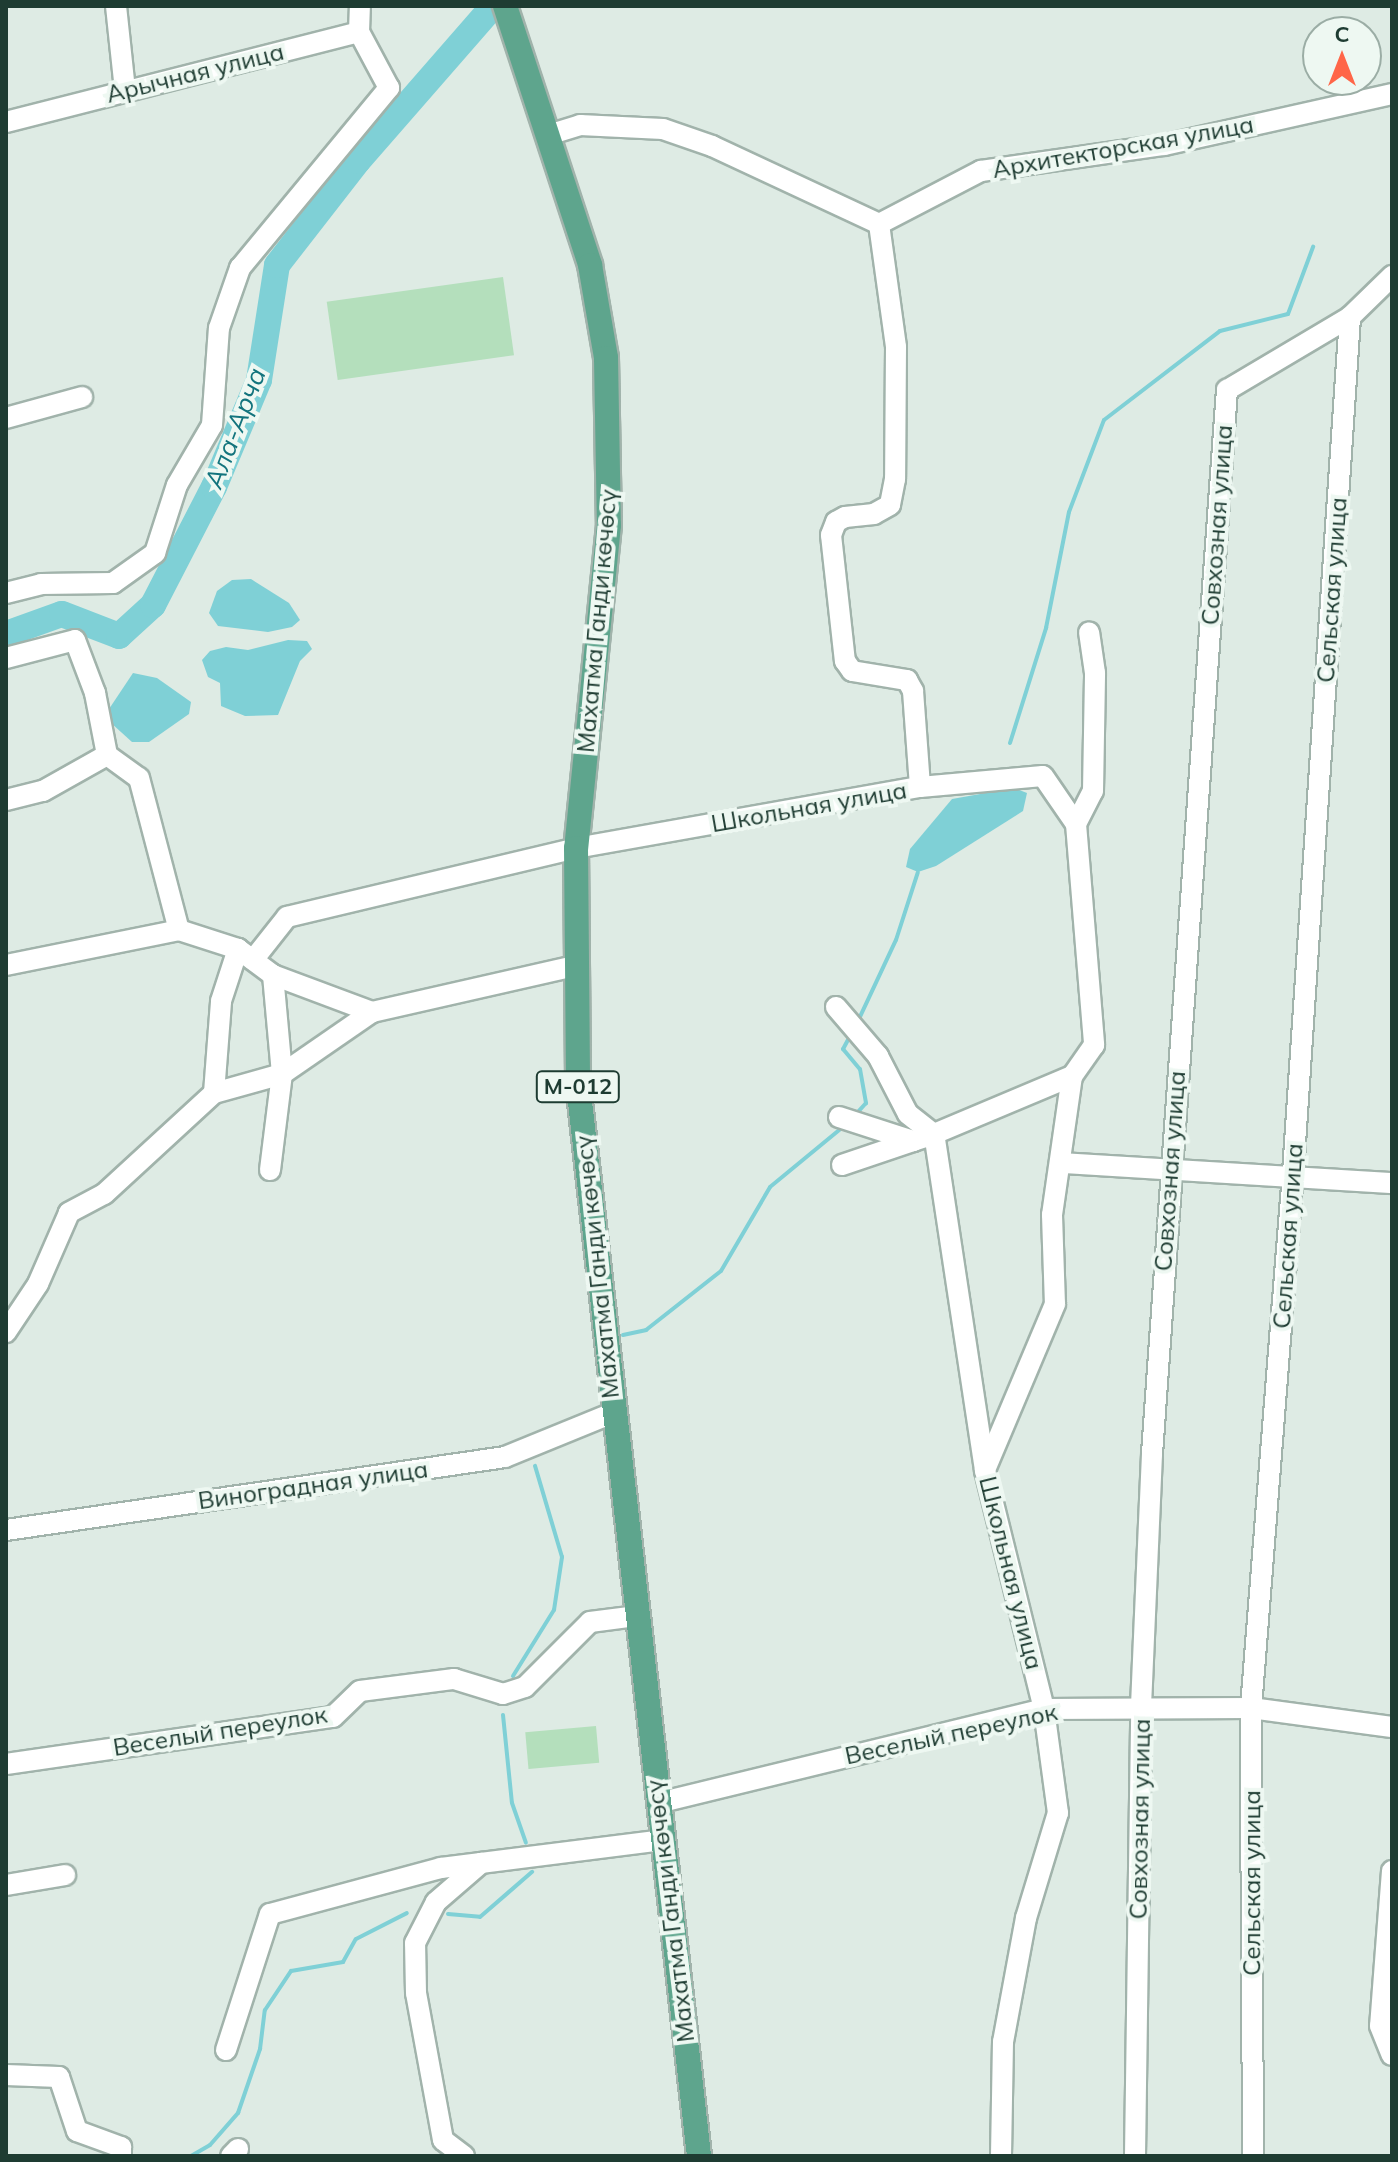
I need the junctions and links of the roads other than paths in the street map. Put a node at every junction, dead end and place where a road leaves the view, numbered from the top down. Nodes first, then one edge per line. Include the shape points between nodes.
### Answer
1 (116, 6) edge
2 (360, 6) edge
3 (509, 16) edge
4 (359, 32) junction
5 (125, 90) junction
6 (1392, 94) edge
7 (6, 122) edge
8 (548, 135) junction
9 (879, 224) junction
10 (1392, 276) edge
11 (1350, 317) junction
12 (82, 397) dead end
13 (6, 418) edge
14 (6, 593) edge
15 (1089, 632) dead end
16 (6, 658) edge
17 (107, 755) junction
18 (920, 787) junction
19 (6, 800) edge
20 (1076, 824) junction
21 (576, 848) junction
22 (179, 930) junction
23 (246, 954) junction
24 (6, 965) edge
25 (575, 966) junction
26 (273, 975) junction
27 (836, 1007) dead end
28 (372, 1012) junction
29 (282, 1074) junction
30 (1072, 1076) junction
31 (214, 1093) junction
32 (839, 1117) dead end
33 (934, 1134) junction
34 (913, 1141) junction
35 (1062, 1163) junction
36 (842, 1165) dead end
37 (1170, 1168) junction
38 (270, 1170) dead end
39 (1293, 1173) junction
40 (1392, 1183) edge
41 (6, 1332) edge
42 (613, 1413) junction
43 (985, 1470) junction
44 (6, 1530) edge
45 (636, 1616) junction
46 (1141, 1706) junction
47 (1251, 1708) junction
48 (1044, 1709) junction
49 (1392, 1727) edge
50 (6, 1764) edge
51 (658, 1803) junction
52 (662, 1840) junction
53 (481, 1863) junction
54 (1392, 1871) edge
55 (65, 1875) dead end
56 (6, 1885) edge
57 (226, 2050) dead end
58 (1392, 2055) edge
59 (6, 2075) edge
60 (121, 2156) edge
61 (464, 2156) edge
62 (699, 2156) edge
63 (1001, 2156) edge
64 (1135, 2156) edge
65 (1253, 2156) edge

1 - 5 street
2 - 4 street
3 - 8 main road, Махатма Ганди көчөсү / М-012
4 - 5 street, Арычная улица
4 - 14 street via 389,88 240,268 219,328 212,425 177,485 155,553 113,583 41,584
5 - 7 street, Арычная улица
6 - 9 street, Архитекторская улица via 1164,145 981,171
8 - 9 street via 580,125 663,129 712,146
8 - 21 main road, Махатма Ганди көчөсү / М-012 via 602,311 610,436 607,556
9 - 18 street via 896,347 895,479 890,505 874,514 845,517 836,522 831,535 845,661 852,671 907,680 913,691
10 - 11 street, Совхозная улица
11 - 37 street, Совхозная улица via 1227,390
11 - 39 street, Сельская улица
12 - 13 street
15 - 20 street via 1095,673 1093,791
16 - 17 street via 75,640 95,693
17 - 19 street via 43,791
17 - 22 street via 139,778
18 - 20 street, Школьная улица via 1043,776
18 - 21 street, Школьная улица
20 - 30 street via 1094,1045
21 - 23 street, Школьная улица via 287,917
21 - 25 main road, Махатма Ганди көчөсү / М-012
22 - 23 street
22 - 24 street
23 - 26 street
23 - 31 street via 221,1001
25 - 28 street
25 - 42 main road, Махатма Ганди көчөсү / М-012 via 579,1098
26 - 28 street
26 - 29 street
27 - 33 street via 878,1056 908,1114
28 - 29 street
29 - 31 street
29 - 38 street
30 - 33 street
30 - 35 street
31 - 41 street via 104,1194 69,1213 38,1284
32 - 34 street
33 - 34 street
33 - 43 street, Школьная улица
34 - 36 street
35 - 37 street
35 - 43 street via 1052,1215 1055,1304
37 - 39 street
37 - 46 street, Совхозная улица
39 - 40 street
39 - 47 street, Сельская улица
42 - 44 street, Виноградная улица via 505,1457
42 - 45 main road, Махатма Ганди көчөсү / М-012
43 - 48 street, Школьная улица
45 - 50 street, Веселый переулок via 590,1622 525,1687 503,1694 454,1679 360,1691 333,1717
45 - 51 main road, Махатма Ганди көчөсү / М-012
46 - 47 street, Веселый переулок
46 - 48 street, Веселый переулок
46 - 64 street, Совхозная улица
47 - 49 street, Веселый переулок
47 - 65 street, Сельская улица
48 - 51 street, Веселый переулок
48 - 63 street, Школьная улица via 1058,1813 1026,1918 1003,2042
51 - 52 main road, Махатма Ганди көчөсү / М-012
52 - 53 street
52 - 62 main road, Махатма Ганди көчөсү / М-012
53 - 57 street via 441,1868 270,1914
53 - 61 street via 436,1902 415,1943 416,1993 443,2140
54 - 58 street via 1380,2026
55 - 56 street
59 - 60 street via 59,2077 77,2131 121,2147

